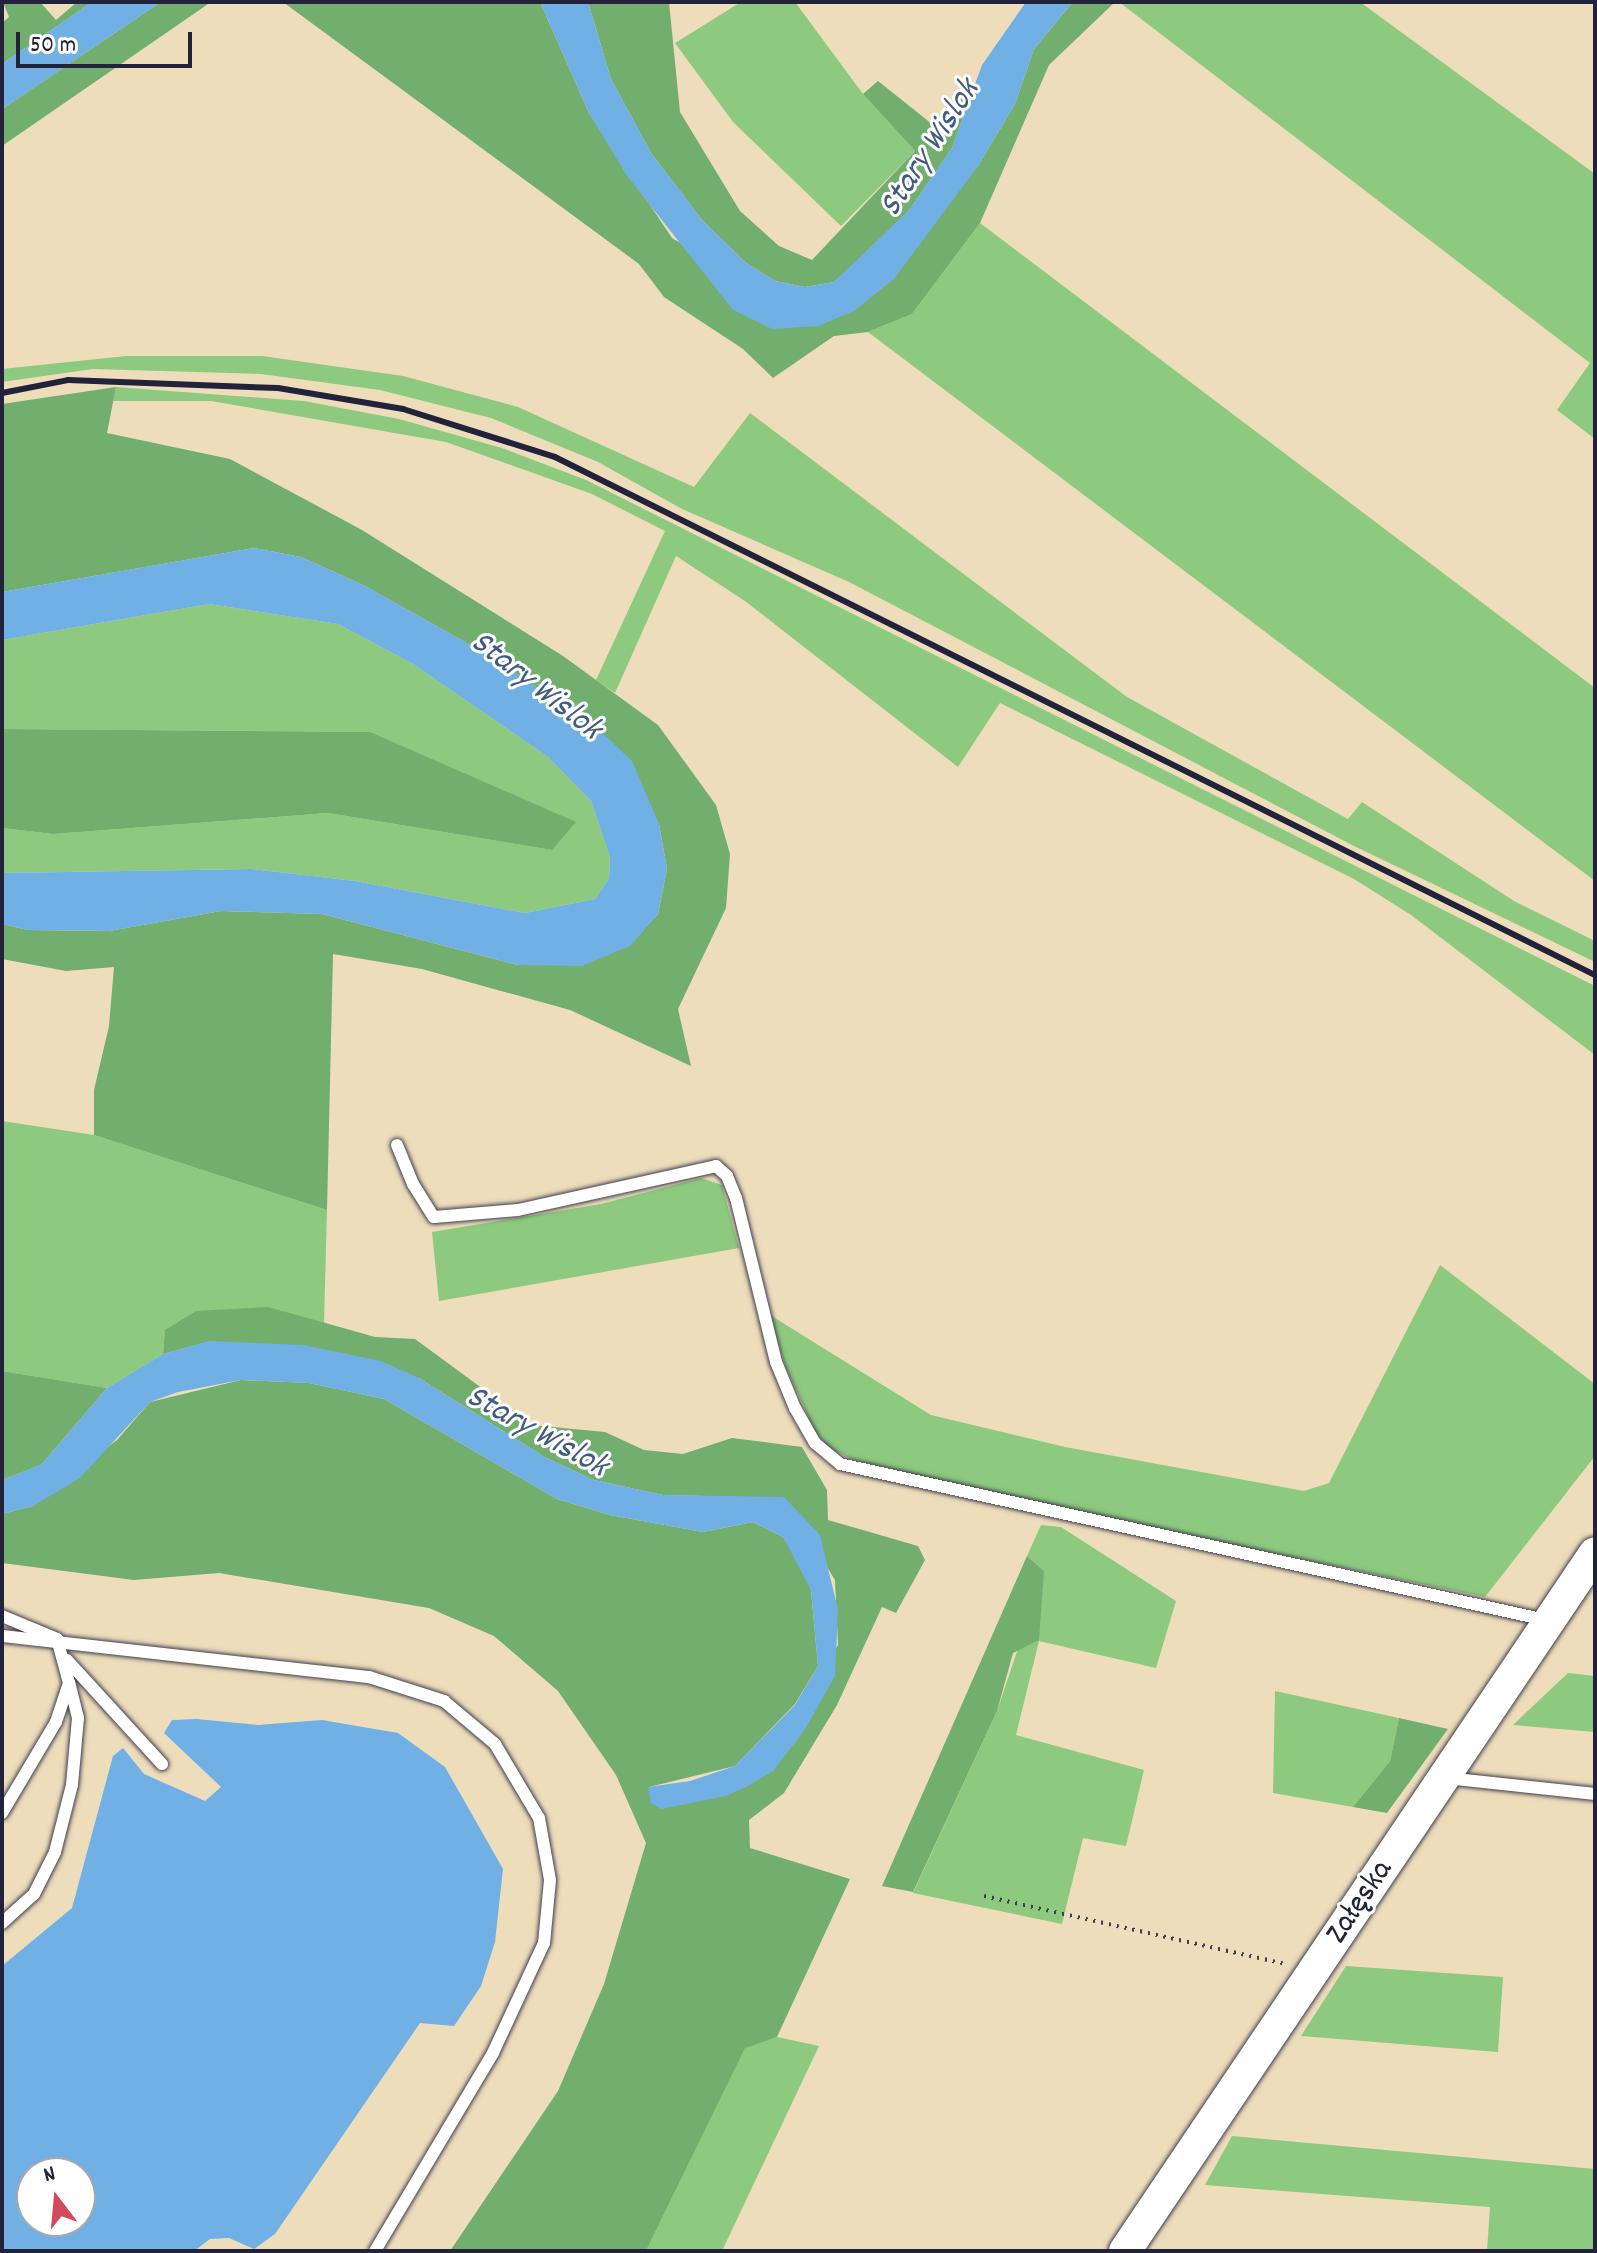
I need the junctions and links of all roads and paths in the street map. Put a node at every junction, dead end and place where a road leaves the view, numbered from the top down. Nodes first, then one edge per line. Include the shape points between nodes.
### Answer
1 (397, 1145) dead end
2 (1595, 1553) edge
3 (2, 1616) edge
4 (1549, 1621) junction
5 (2, 1636) edge
6 (57, 1639) junction
7 (65, 1658) junction
8 (69, 1683) junction
9 (162, 1764) dead end
10 (1446, 1778) junction
11 (1595, 1794) edge
12 (2, 1813) edge
13 (984, 1896) dead end
14 (2, 1923) edge
15 (1316, 1970) junction
16 (375, 2251) edge
17 (1125, 2251) edge

1 - 4 lane via 434,1217 518,1210 716,1166 727,1176 736,1198 776,1362 795,1408 815,1443 840,1464
2 - 4 street, Załęska
3 - 6 lane
4 - 10 street, Załęska
5 - 6 lane
6 - 7 lane
6 - 16 lane via 369,1677 444,1701 495,1744 539,1818 550,1880 544,1943 493,2053
7 - 8 lane
7 - 9 lane
8 - 12 lane via 56,1722
8 - 14 lane via 77,1731 72,1785 55,1852 34,1894
10 - 11 lane
10 - 15 street, Załęska
13 - 15 path
15 - 17 street, Załęska

